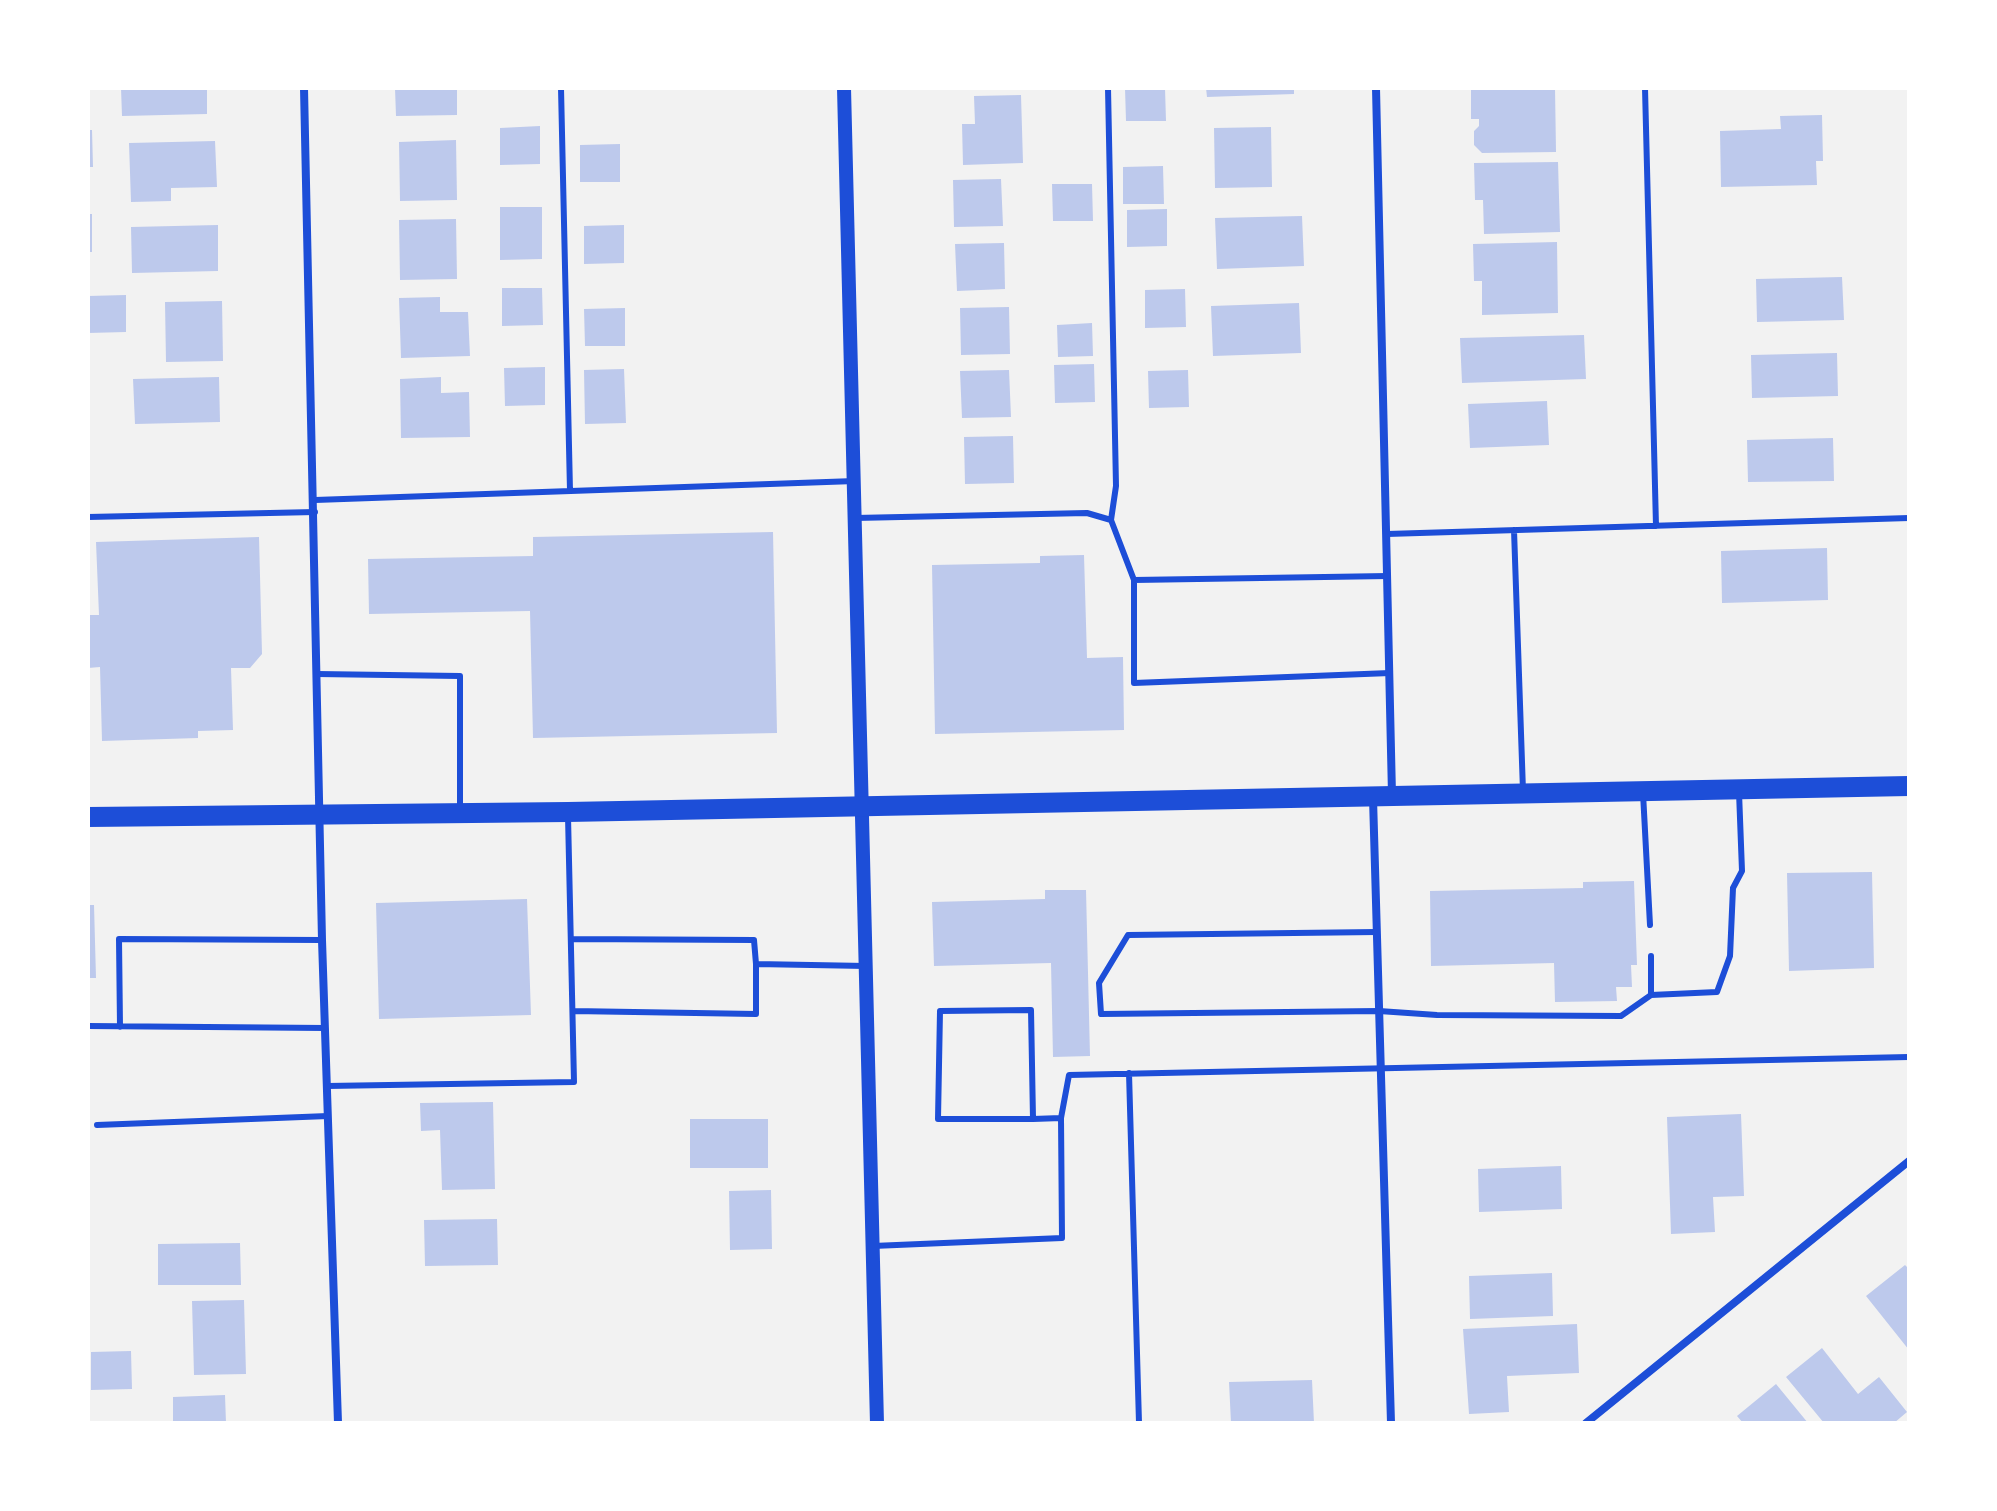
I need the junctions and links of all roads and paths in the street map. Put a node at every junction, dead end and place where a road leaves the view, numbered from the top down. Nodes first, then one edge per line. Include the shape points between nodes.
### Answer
1 (304, 88) edge
2 (561, 88) edge
3 (844, 88) edge
4 (1108, 88) edge
5 (1376, 88) edge
6 (1645, 88) edge
7 (855, 481) junction
8 (570, 491) junction
9 (315, 500) junction
10 (315, 512) junction
11 (88, 517) edge
12 (855, 518) junction
13 (1909, 518) edge
14 (1111, 520) junction
15 (1656, 526) junction
16 (1514, 530) junction
17 (1387, 534) junction
18 (1388, 576) junction
19 (1134, 580) junction
20 (1390, 673) junction
21 (317, 674) junction
22 (1909, 786) edge
23 (1739, 790) junction
24 (1643, 791) junction
25 (1523, 794) junction
26 (1383, 797) junction
27 (864, 805) junction
28 (568, 812) junction
29 (460, 814) junction
30 (319, 815) junction
31 (88, 817) edge
32 (1650, 925) dead end
33 (1377, 932) junction
34 (571, 939) junction
35 (322, 940) junction
36 (1651, 956) dead end
37 (756, 964) junction
38 (866, 966) junction
39 (1651, 995) junction
40 (573, 1011) junction
41 (1379, 1011) junction
42 (88, 1026) edge
43 (120, 1027) junction
44 (325, 1028) junction
45 (1909, 1057) edge
46 (1380, 1070) junction
47 (1129, 1073) junction
48 (327, 1086) junction
49 (328, 1116) junction
50 (1061, 1118) junction
51 (1033, 1119) junction
52 (97, 1125) dead end
53 (1909, 1161) edge
54 (873, 1246) junction
55 (338, 1423) edge
56 (877, 1423) edge
57 (1139, 1423) edge
58 (1391, 1423) edge
59 (1586, 1423) edge

1 - 9 street
2 - 8 lane
3 - 7 street
4 - 14 lane via 1116,486
5 - 17 street
6 - 15 lane
7 - 8 lane
7 - 12 street
8 - 9 lane
9 - 10 street
10 - 11 lane
10 - 21 street
12 - 14 lane via 1087,513
12 - 27 street
13 - 15 lane
14 - 19 lane
15 - 16 lane
16 - 17 lane
16 - 25 lane
17 - 18 street
18 - 19 lane
18 - 20 street
19 - 20 lane via 1134,683
20 - 26 street
21 - 29 lane via 460,676
21 - 30 street
22 - 23 main road
23 - 24 main road
23 - 39 lane via 1742,871 1733,888 1730,956 1717,992
24 - 25 main road
24 - 32 lane
25 - 26 main road
26 - 27 main road
26 - 33 street
27 - 28 main road
27 - 38 street
28 - 29 main road
28 - 34 lane
29 - 30 main road
30 - 31 main road
30 - 35 street
33 - 41 street
33 - 41 lane via 1128,935 1099,983 1101,1014
34 - 37 lane via 754,940
34 - 40 lane
35 - 43 lane via 119,939
35 - 44 street
36 - 39 lane
37 - 38 lane
37 - 40 lane via 756,1014
38 - 54 street
39 - 41 lane via 1621,1016
40 - 48 lane via 574,1082
41 - 46 street
42 - 43 lane
43 - 44 lane
44 - 48 street
45 - 46 lane
46 - 47 lane
46 - 58 street
47 - 50 lane via 1069,1075
47 - 57 lane
48 - 49 street
49 - 52 lane
49 - 55 street
50 - 51 lane
50 - 54 lane via 1062,1238
51 - 51 lane via 1031,1010 940,1011 938,1119
53 - 59 street
54 - 56 street

